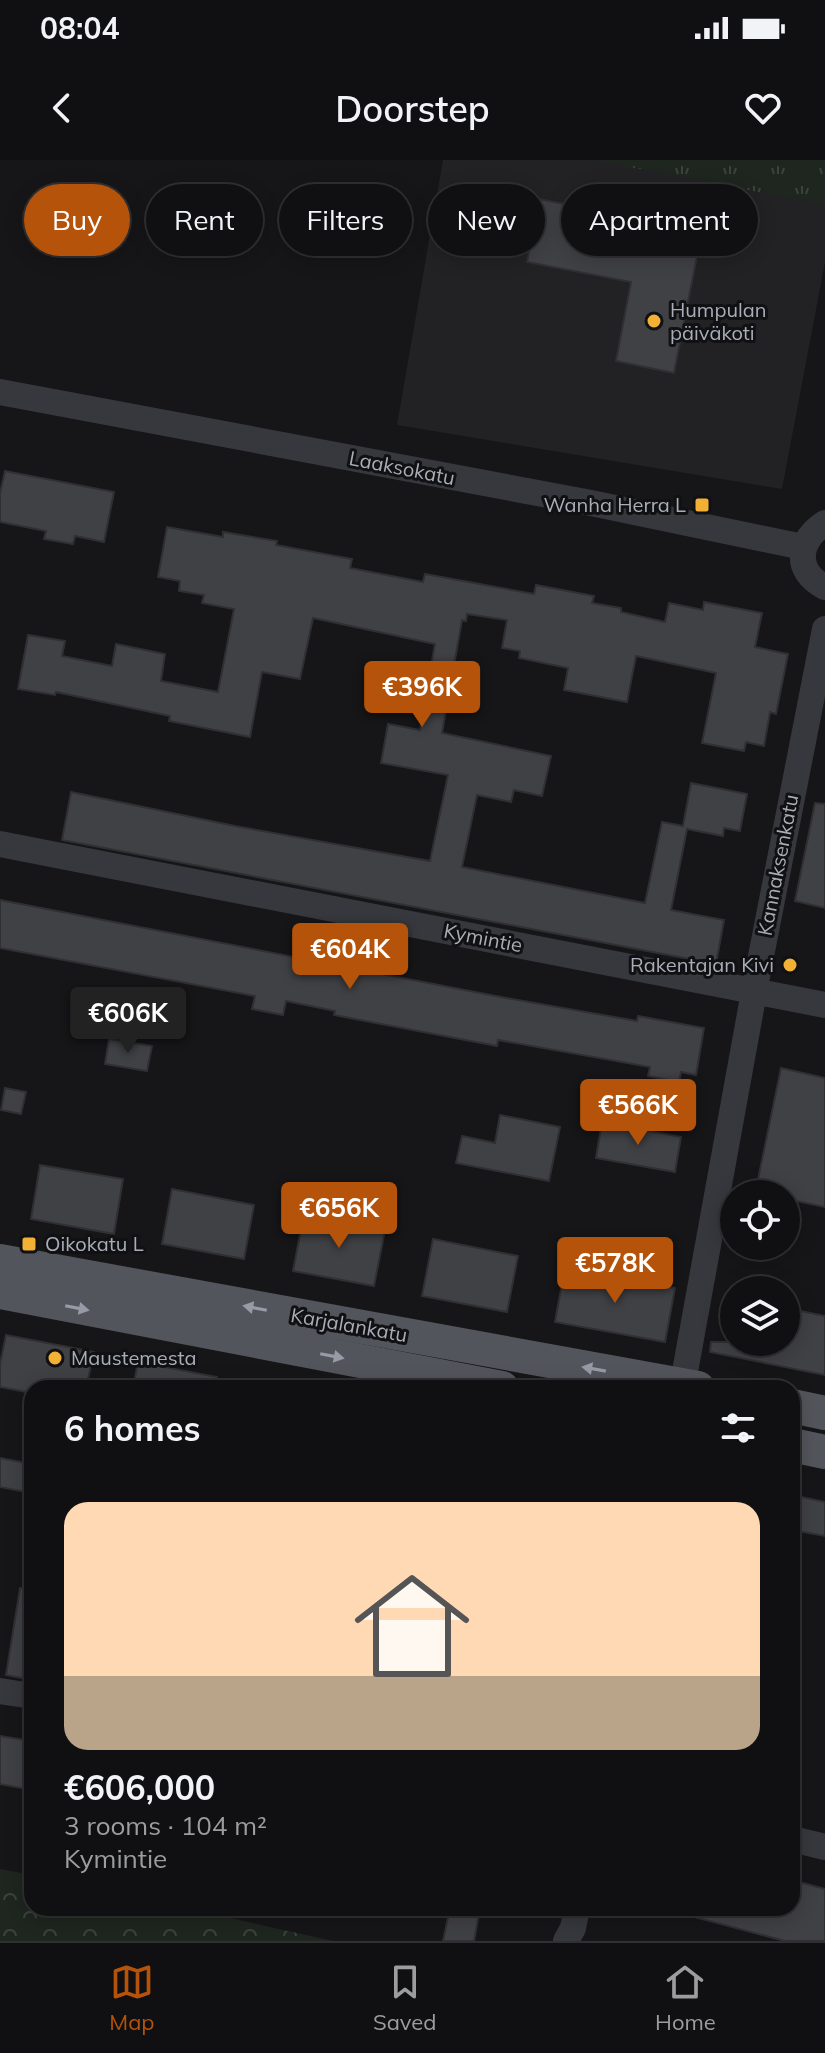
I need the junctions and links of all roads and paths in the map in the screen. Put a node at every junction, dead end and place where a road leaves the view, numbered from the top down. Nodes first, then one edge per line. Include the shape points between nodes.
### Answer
1 (0, 392) edge
2 (825, 523) edge
3 (803, 547) junction
4 (825, 587) edge
5 (825, 629) edge
6 (0, 844) edge
7 (754, 992) junction
8 (825, 1005) edge
9 (0, 1261) edge
10 (0, 1292) edge
11 (460, 1380) edge
12 (649, 1380) edge
13 (688, 1380) edge
14 (800, 1408) edge
15 (825, 1413) edge
16 (800, 1447) edge
17 (825, 1452) edge
18 (0, 1691) edge
19 (24, 1695) edge
20 (800, 1841) edge
21 (825, 1847) edge
22 (575, 1916) edge
23 (566, 1941) edge

1 - 3 street, Laaksokatu
2 - 3 street via 811,532
3 - 4 street via 804,566
5 - 7 street, Kannaksenkatu
6 - 7 street, Kymintie
7 - 8 street, Kymintie
7 - 13 street, Kannaksenkatu
12 -> 9 main road, Karjalankatu
10 -> 11 main road, Karjalankatu
14 - 15 main road
16 - 17 main road
18 - 19 street
20 - 21 street
22 - 23 street

